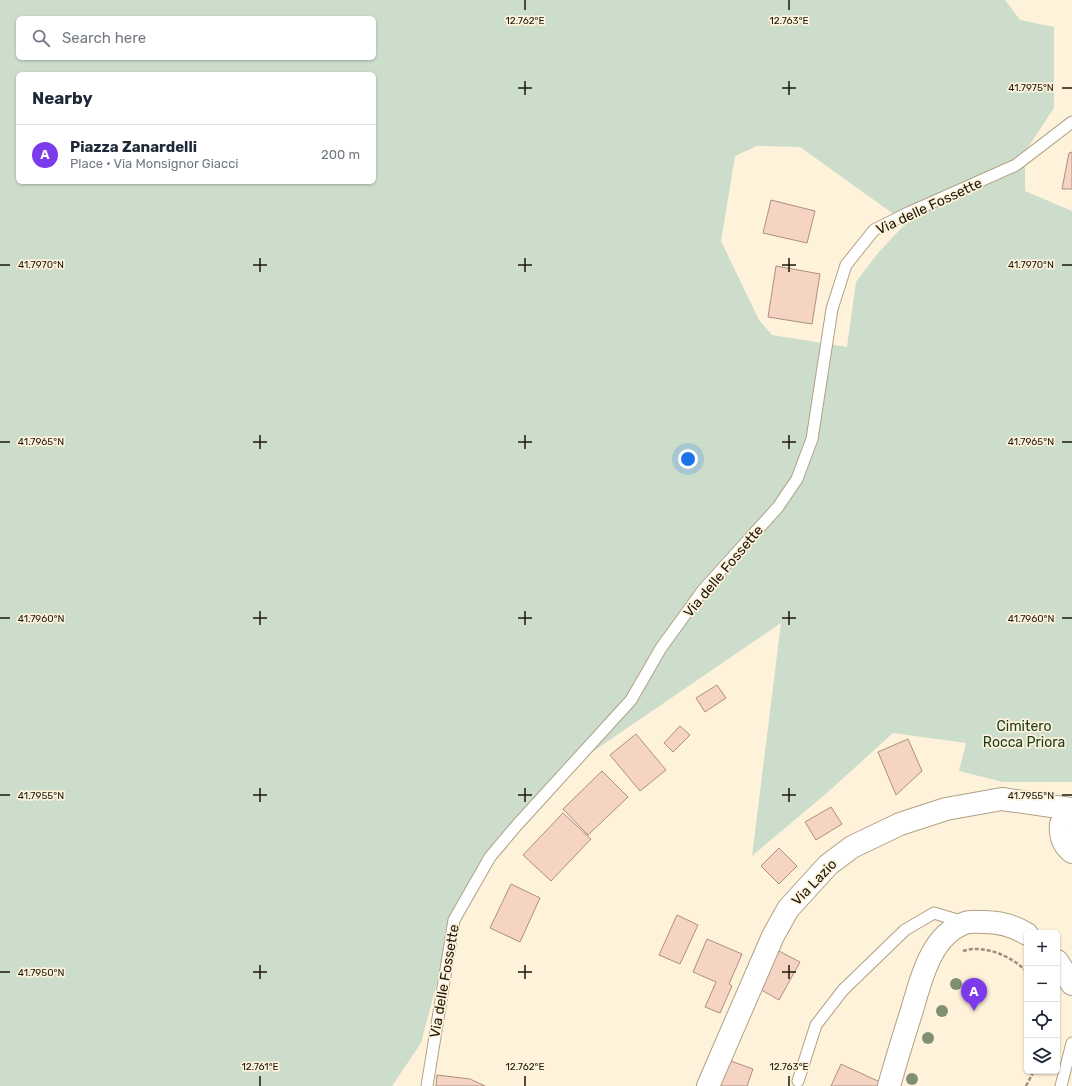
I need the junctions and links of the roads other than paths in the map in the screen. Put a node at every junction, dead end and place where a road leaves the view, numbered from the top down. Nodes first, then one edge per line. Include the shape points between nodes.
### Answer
1 (1072, 122) edge
2 (1072, 809) edge
3 (1072, 813) edge
4 (1072, 852) edge
5 (967, 923) junction
6 (1024, 932) edge
7 (1060, 966) edge
8 (1072, 984) edge
9 (1072, 1043) edge
10 (798, 1081) dead end
11 (427, 1086) edge
12 (708, 1086) edge
13 (889, 1086) edge
14 (1061, 1086) edge

1 - 11 lane, Via delle Fossette via 1016,165 874,230 846,265 832,309 812,439 797,479 778,507 703,590 661,648 632,700 490,857 454,920
2 - 12 street, Via Lazio via 1002,799 946,809 900,824 852,846 828,864 788,909 773,936
3 - 4 street via 1061,824 1060,830 1064,844
5 - 6 street via 995,922
5 - 10 lane via 934,913 905,930 843,990 816,1026
5 - 13 street via 944,937 934,950 923,974
7 - 8 street
9 - 14 lane

